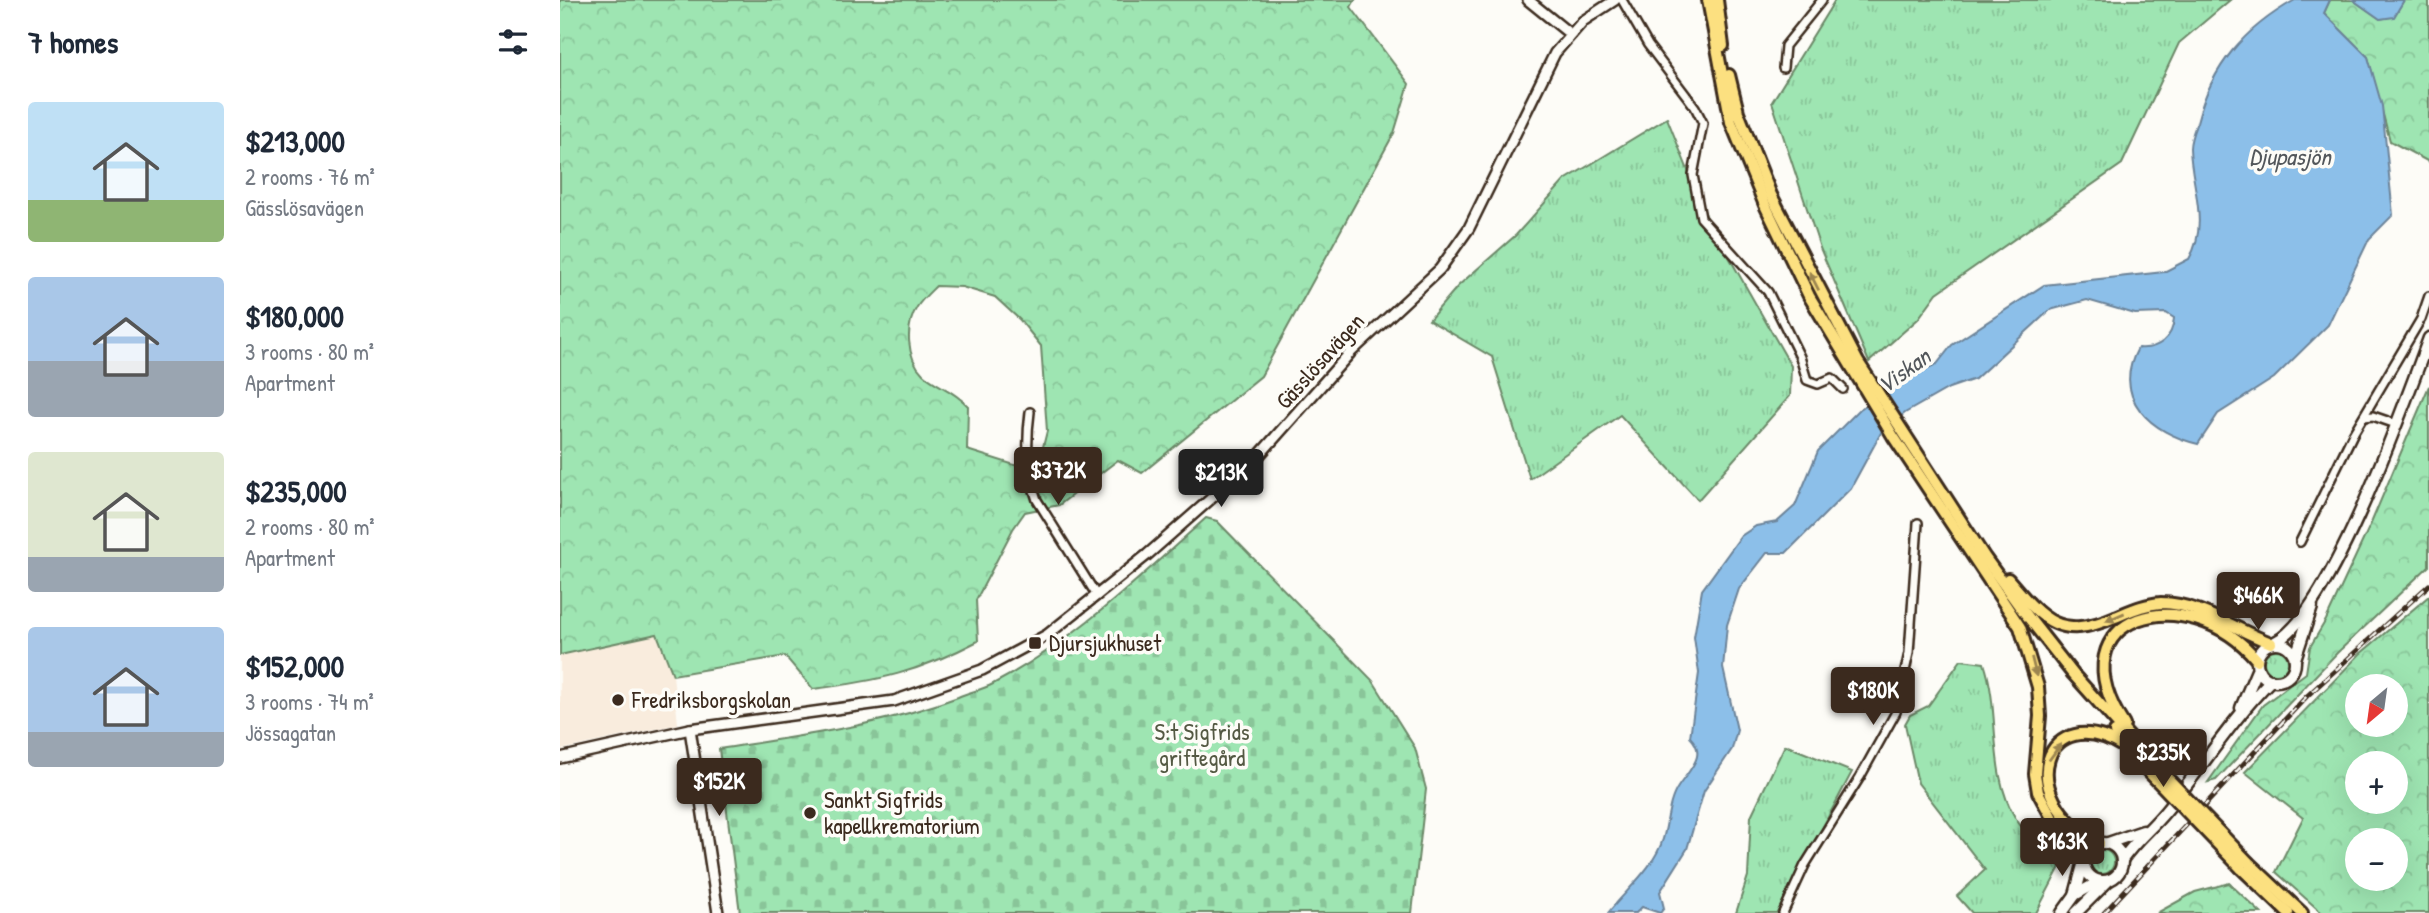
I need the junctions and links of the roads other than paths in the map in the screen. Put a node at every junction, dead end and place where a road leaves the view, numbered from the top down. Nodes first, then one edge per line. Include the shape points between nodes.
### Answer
1 (1528, 0) edge
2 (1615, 0) edge
3 (1622, 0) edge
4 (1708, 0) edge
5 (1717, 0) edge
6 (1822, 0) edge
7 (1570, 34) junction
8 (1783, 68) dead end
9 (2429, 296) edge
10 (2429, 338) edge
11 (1855, 365) junction
12 (1843, 389) dead end
13 (1030, 412) dead end
14 (2364, 417) junction
15 (2396, 424) junction
16 (1918, 523) dead end
17 (2300, 542) dead end
18 (1982, 561) junction
19 (1097, 596) junction
20 (2313, 603) junction
21 (2273, 643) junction
22 (2295, 659) junction
23 (2257, 664) junction
24 (2271, 680) junction
25 (2240, 712) junction
26 (690, 729) junction
27 (2129, 750) junction
28 (560, 758) edge
29 (2146, 761) junction
30 (2143, 831) junction
31 (2104, 843) junction
32 (2122, 860) junction
33 (2084, 862) junction
34 (2245, 866) junction
35 (2105, 880) junction
36 (2079, 893) junction
37 (718, 913) edge
38 (1783, 913) edge
39 (2062, 913) edge
40 (2076, 913) edge
41 (2287, 913) edge
42 (2302, 913) edge

1 - 7 street
2 - 7 street, Gässlösavägen
3 - 12 street via 1703,123 1693,174 1701,218 1768,292 1807,380 1818,384 1832,378
4 - 11 main road via 1731,122 1810,296
11 -> 5 main road via 1771,195 1738,111
6 - 8 street via 1785,46
7 - 19 street, Gässlösavägen via 1552,59 1469,228 1446,263 1350,353 1255,460
9 - 14 street via 2421,319
10 - 15 main road
11 - 18 main road
13 - 19 street via 1027,449 1031,484
14 - 15 street
14 - 17 street
15 - 20 main road
16 - 38 street via 1909,653 1896,712 1805,865
21 -> 18 main road via 2202,611 2172,604 2146,605 2079,629 2062,626 2040,614 1999,569
18 - 27 main road
18 - 29 main road
18 -> 33 main road via 2020,627 2035,670 2038,792
19 - 26 street, Gässlösavägen via 1035,643 957,681 894,701 845,710
20 - 21 main road via 2292,630
20 - 22 main road
21 - 22 main road via 2291,649
21 - 23 main road via 2260,650
22 - 24 main road via 2291,674
23 - 24 main road
23 - 25 main road
23 - 29 main road via 2227,635 2176,614 2151,614 2122,629 2105,656 2103,680 2113,708
24 - 25 main road
25 - 30 main road via 2163,814
26 - 28 street, Gässlösavägen
26 - 37 street
27 - 29 main road
31 -> 27 main road via 2077,829 2055,806 2046,783 2048,762 2067,738 2089,733
29 - 34 main road, bridge
30 - 31 main road
30 - 32 main road
31 - 32 main road via 2119,851
31 - 33 main road via 2088,849
32 - 35 main road via 2119,872
33 - 35 main road via 2089,876
33 - 36 main road
34 - 41 main road
34 - 42 main road
35 - 36 main road
35 - 40 main road
36 - 39 main road

